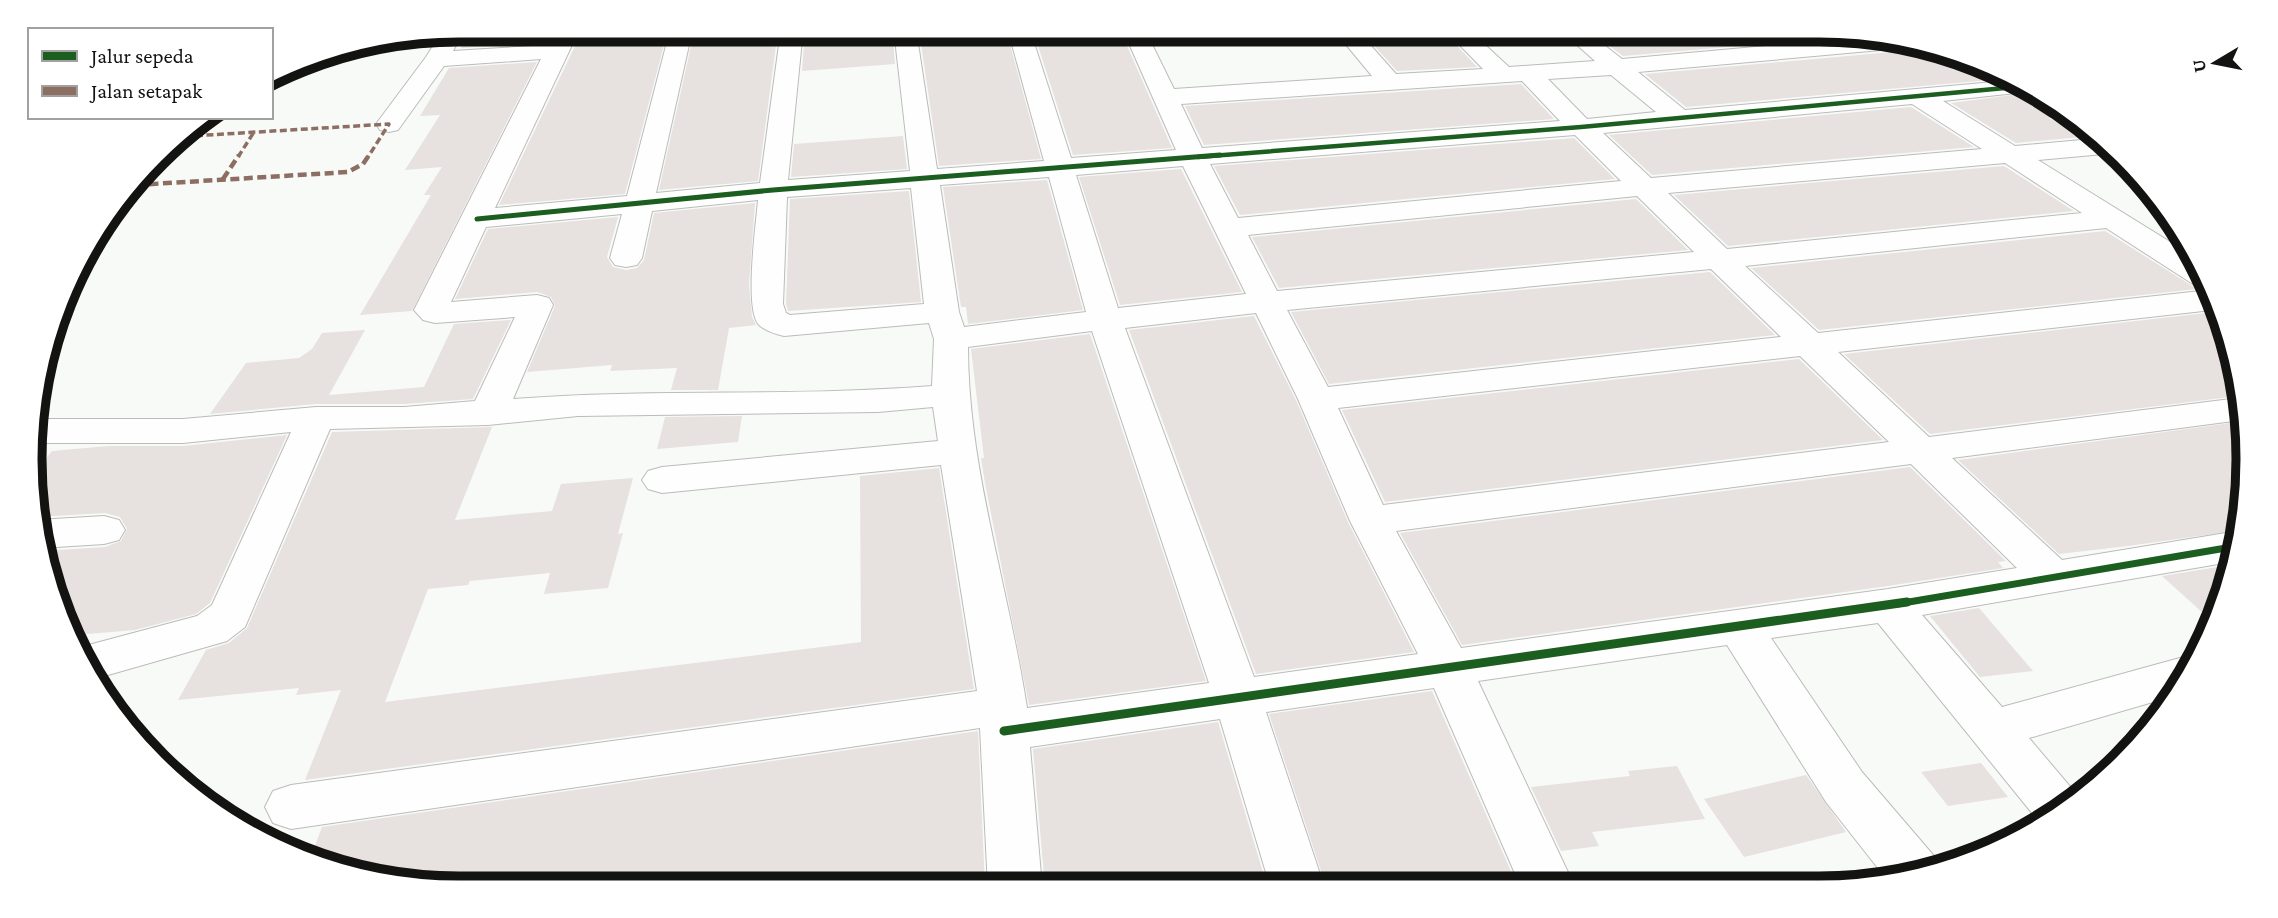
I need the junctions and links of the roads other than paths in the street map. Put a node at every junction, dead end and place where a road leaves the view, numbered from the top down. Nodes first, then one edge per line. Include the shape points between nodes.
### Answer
1 (447, 42) edge
2 (555, 42) edge
3 (562, 42) edge
4 (681, 42) edge
5 (791, 42) edge
6 (906, 42) edge
7 (1023, 42) edge
8 (1139, 42) edge
9 (1355, 42) edge
10 (1472, 42) edge
11 (1586, 42) edge
12 (1702, 42) edge
13 (1862, 45) edge
14 (1724, 57) junction
15 (437, 60) junction
16 (1617, 67) junction
17 (1514, 73) junction
18 (1389, 81) junction
19 (2008, 88) edge
20 (1915, 95) junction
21 (1165, 97) junction
22 (1679, 118) junction
23 (389, 124) dead end
24 (1581, 127) junction
25 (2096, 147) edge
26 (2008, 155) junction
27 (1193, 158) junction
28 (1060, 167) junction
29 (923, 180) junction
30 (1644, 187) junction
31 (773, 190) junction
32 (637, 203) junction
33 (477, 219) junction
34 (2111, 219) junction
35 (1229, 228) junction
36 (626, 258) dead end
37 (1718, 259) junction
38 (2189, 268) edge
39 (2205, 301) edge
40 (1268, 303) junction
41 (1105, 318) junction
42 (946, 325) junction
43 (1812, 345) junction
44 (950, 395) junction
45 (1316, 399) junction
46 (2233, 410) edge
47 (488, 414) junction
48 (316, 418) junction
49 (43, 433) edge
50 (1917, 450) junction
51 (958, 451) junction
52 (662, 480) dead end
53 (1370, 521) junction
54 (104, 530) dead end
55 (49, 533) edge
56 (2226, 548) edge
57 (2052, 576) junction
58 (1888, 605) junction
59 (1739, 626) junction
60 (95, 661) edge
61 (1449, 669) junction
62 (2174, 678) edge
63 (1237, 696) junction
64 (1003, 718) junction
65 (1994, 729) junction
66 (2055, 803) edge
67 (291, 807) dead end
68 (1909, 866) edge
69 (1014, 876) edge
70 (1294, 876) edge
71 (1543, 876) edge

1 - 15 street
2 - 15 street via 492,66
3 - 33 street
4 - 32 street
5 - 31 street
6 - 29 street
7 - 28 street
8 - 21 street
9 - 18 street
10 - 17 street
11 - 16 street
12 - 14 street
13 - 14 street
14 - 16 street
15 - 23 street
16 - 17 street
16 - 22 street
17 - 18 street
17 - 24 street
18 - 21 street
19 - 20 street
20 - 22 street
20 - 26 street
21 - 27 street
22 - 24 street
24 - 27 street
24 - 30 street
25 - 26 street
26 - 30 street
26 - 34 street
27 - 28 street
27 - 35 street
28 - 29 street
28 - 41 street
29 - 31 street
29 - 42 street
30 - 35 street
30 - 37 street
31 - 32 street
31 - 42 street via 767,304 771,318 784,326
32 - 33 street
32 - 36 street
33 - 47 street via 431,310 537,307
34 - 37 street
34 - 38 street
35 - 40 street
37 - 40 street
37 - 43 street
39 - 43 street
40 - 41 street
40 - 45 street
41 - 42 street
41 - 63 street
42 - 44 street
43 - 45 street
43 - 50 street
44 - 47 street via 878,401 578,405
44 - 51 street
45 - 53 street
46 - 50 street
47 - 48 street
48 - 49 street via 183,432
48 - 60 street via 229,615 211,629
50 - 53 street
50 - 57 street
51 - 52 street
51 - 64 street
53 - 61 street
54 - 55 street
56 - 57 street
57 - 58 street
58 - 59 street
58 - 65 street
59 - 61 street
59 - 68 street via 1844,788
61 - 63 street
61 - 71 street
62 - 65 street
63 - 64 street
63 - 70 street
64 - 67 street
64 - 69 street
65 - 66 street

